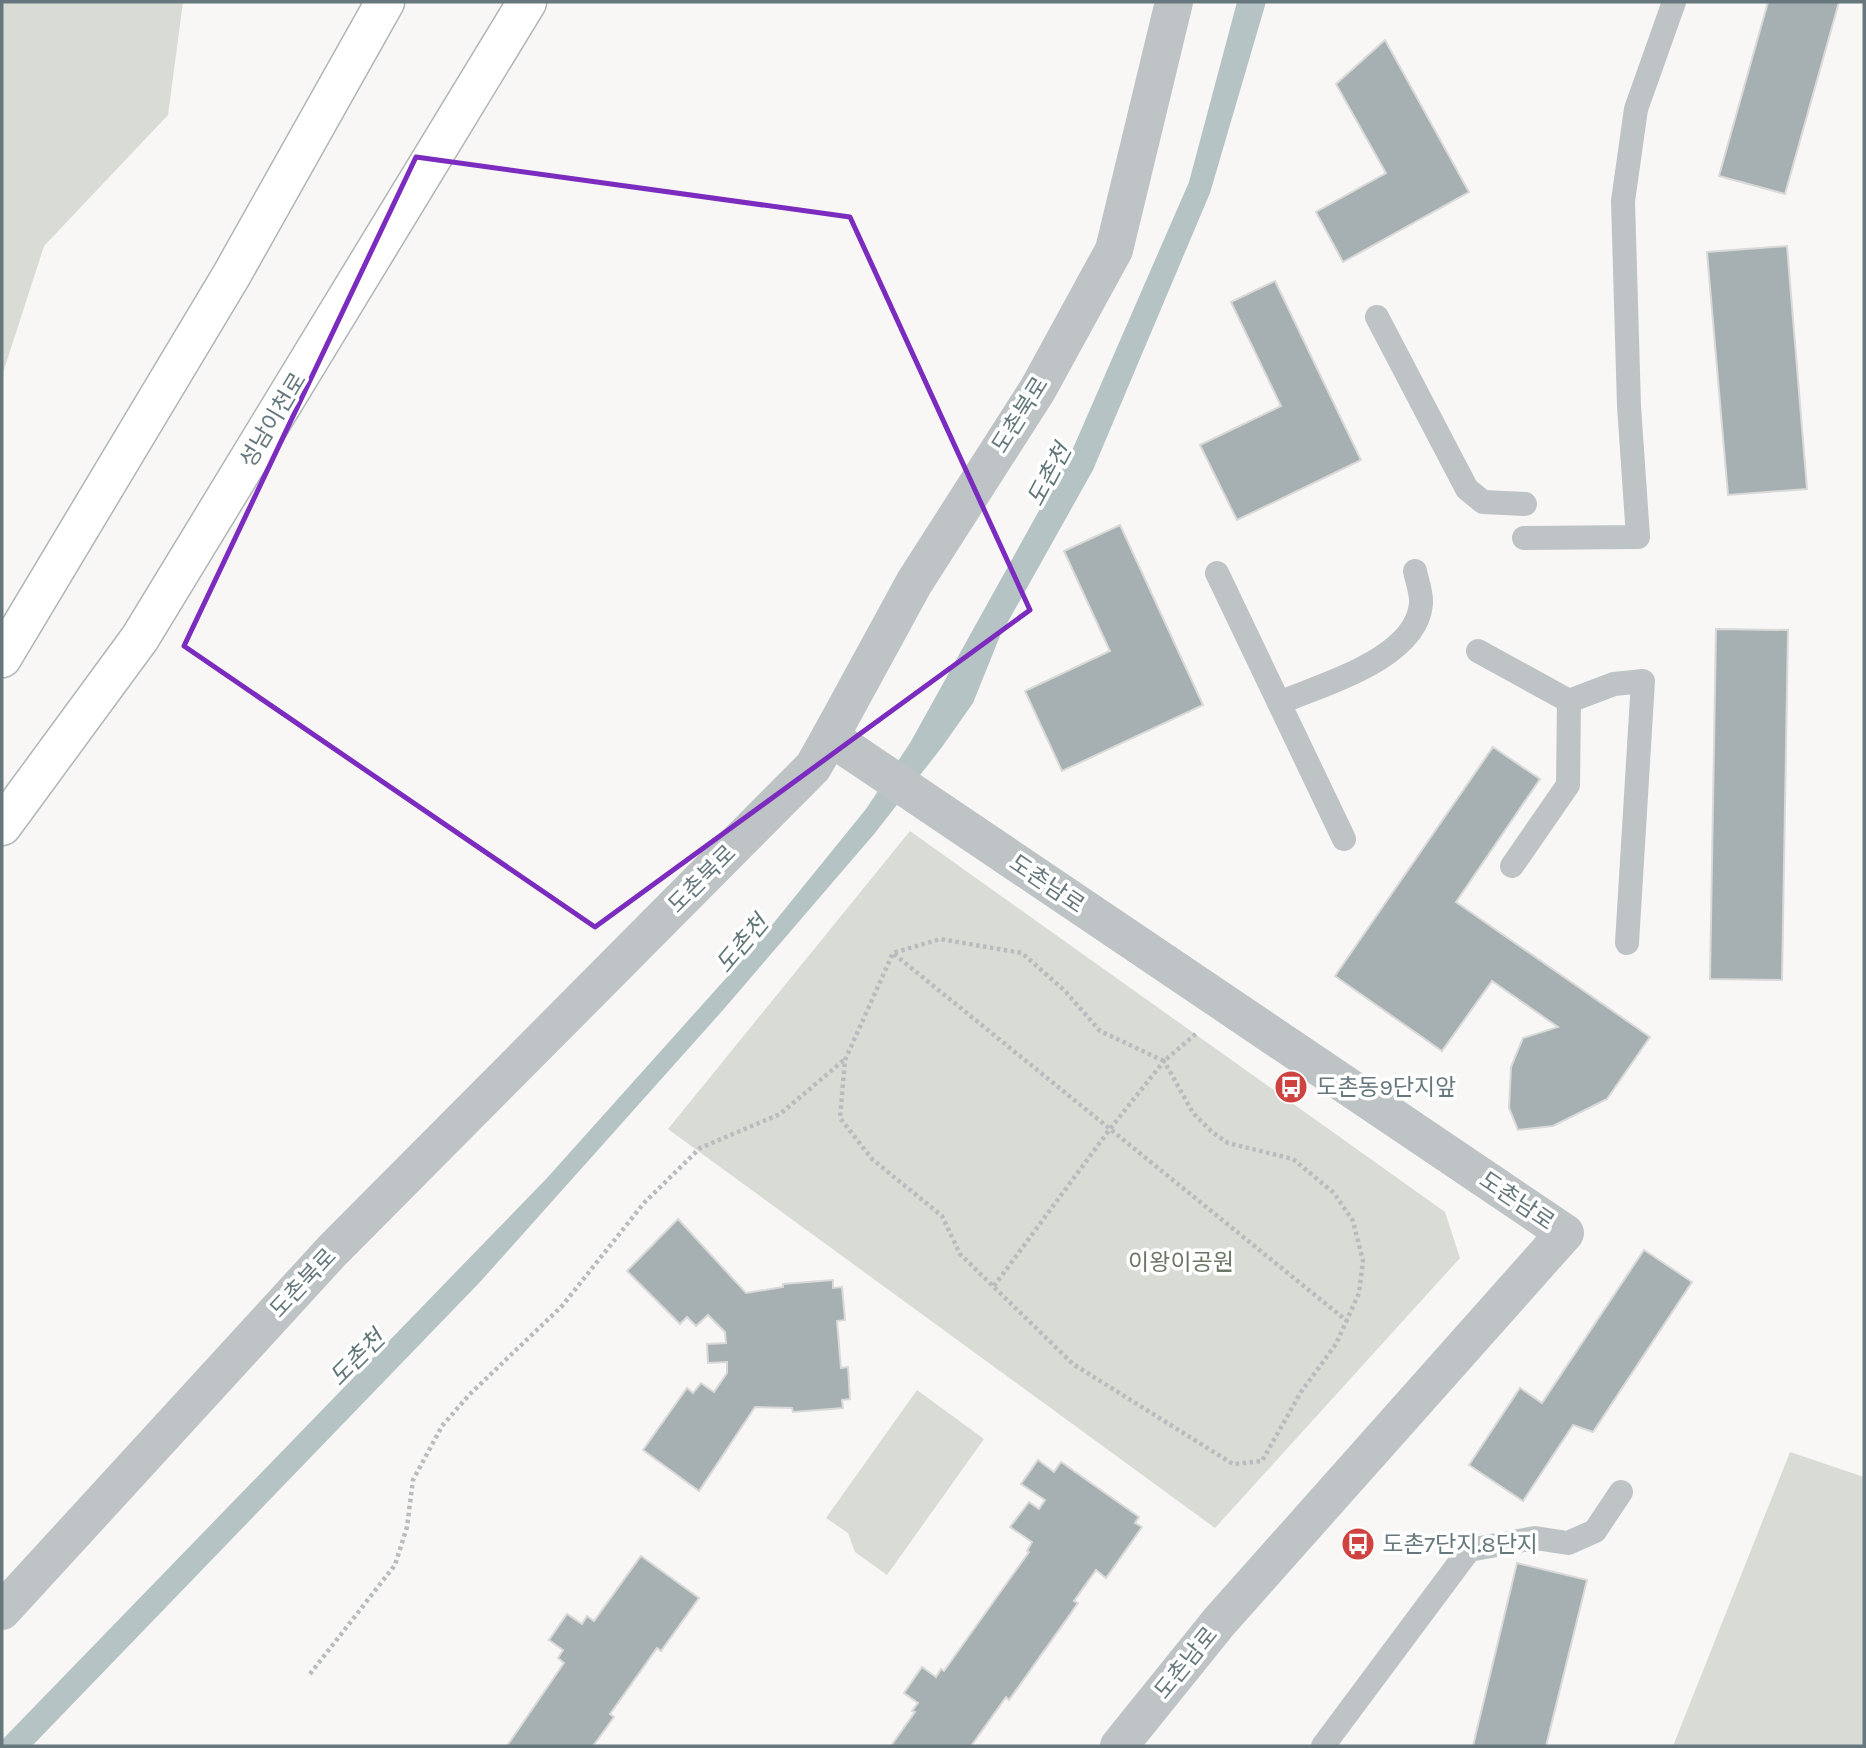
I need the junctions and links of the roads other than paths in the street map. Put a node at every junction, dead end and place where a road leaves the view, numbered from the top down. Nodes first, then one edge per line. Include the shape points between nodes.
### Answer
1 (385, 2) edge
2 (527, 2) edge
3 (1174, 2) edge
4 (1674, 2) edge
5 (1377, 317) dead end
6 (1525, 504) dead end
7 (1524, 538) dead end
8 (1415, 571) dead end
9 (1217, 573) dead end
10 (1478, 651) dead end
11 (2, 658) edge
12 (1569, 701) junction
13 (1279, 703) junction
14 (840, 744) junction
15 (2, 826) edge
16 (1345, 839) dead end
17 (1513, 866) dead end
18 (1627, 943) dead end
19 (1621, 1492) dead end
20 (2, 1611) edge
21 (1327, 1745) edge
22 (1119, 1746) edge

1 - 11 highway via 231,276
2 - 15 highway, 성남이천로 via 141,638
3 - 14 street, 도촌북로 via 1114,250 1038,389 914,583
4 - 7 lane via 1636,108 1623,201 1638,537
5 - 6 lane via 1466,489 1483,502
8 - 13 lane via 1422,602 1415,627 1397,646 1379,660
9 - 13 lane
10 - 12 lane
12 - 17 lane via 1568,785
12 - 18 lane via 1614,684 1643,681
13 - 16 lane
14 - 20 street, 도촌북로 via 331,1252
14 - 22 street, 도촌남로 via 1565,1233 1219,1622
19 - 21 lane via 1595,1531 1568,1543 1535,1538 1469,1550

